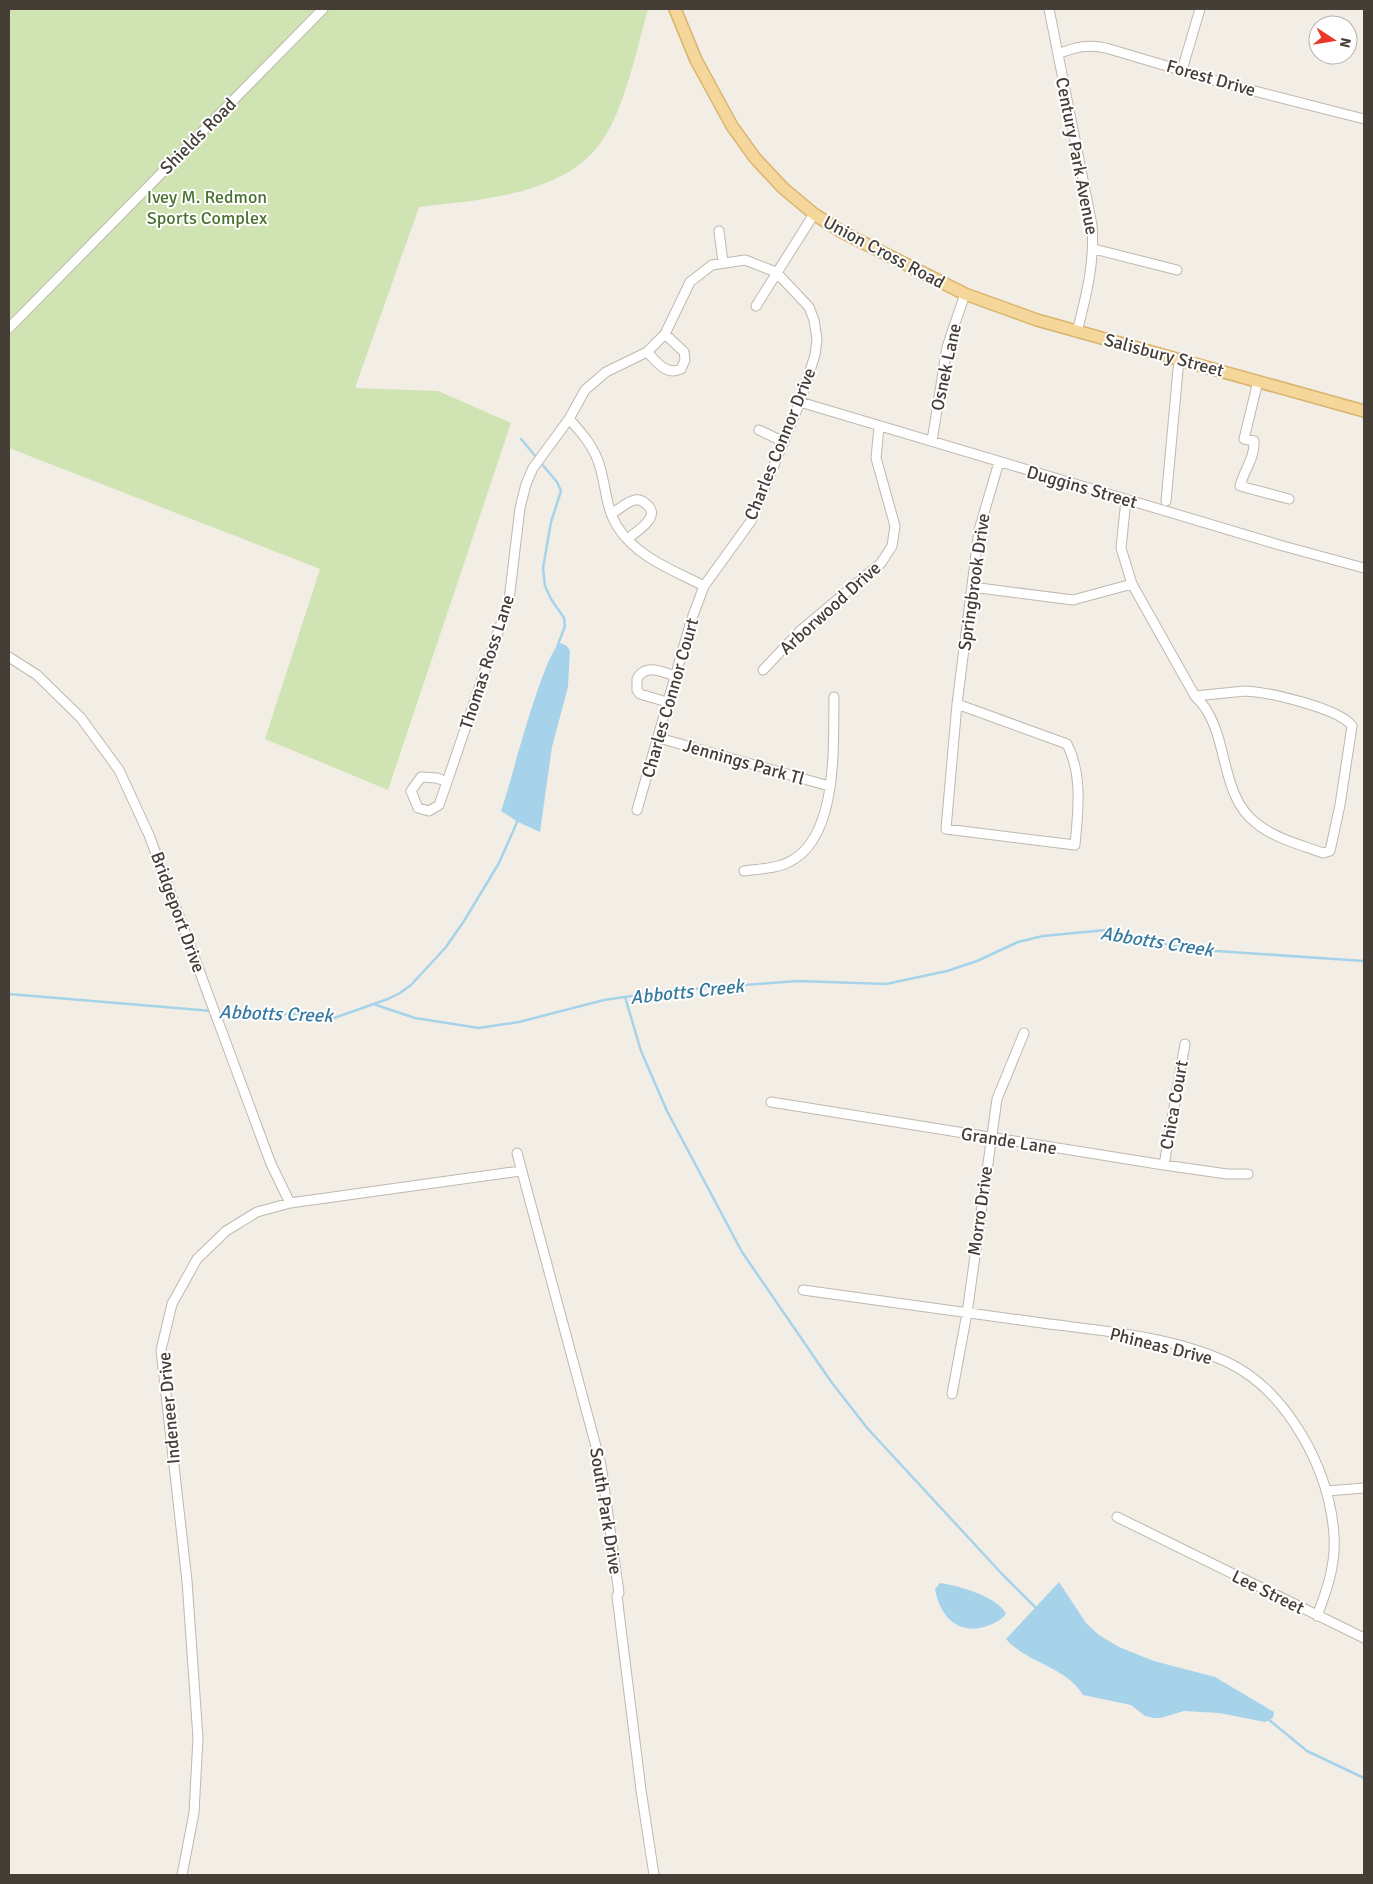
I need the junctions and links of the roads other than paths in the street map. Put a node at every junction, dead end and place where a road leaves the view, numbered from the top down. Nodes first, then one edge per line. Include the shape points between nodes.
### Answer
1 (323, 9) edge
2 (675, 9) edge
3 (1049, 9) edge
4 (1200, 9) edge
5 (1058, 54) junction
6 (1182, 70) junction
7 (1364, 118) edge
8 (814, 214) junction
9 (719, 231) dead end
10 (1094, 249) junction
11 (723, 262) junction
12 (1177, 270) dead end
13 (776, 272) junction
14 (965, 294) junction
15 (756, 306) dead end
16 (11, 322) edge
17 (1077, 332) junction
18 (665, 334) junction
19 (647, 352) junction
20 (1178, 359) junction
21 (1258, 381) junction
22 (800, 402) junction
23 (1364, 411) edge
24 (569, 419) junction
25 (880, 427) junction
26 (759, 430) dead end
27 (932, 441) junction
28 (784, 442) junction
29 (1000, 462) junction
30 (1289, 499) dead end
31 (1126, 500) junction
32 (1166, 501) dead end
33 (611, 514) junction
34 (627, 539) junction
35 (1364, 568) edge
36 (1132, 584) junction
37 (704, 586) junction
38 (972, 587) junction
39 (9, 657) edge
40 (763, 670) dead end
41 (675, 676) junction
42 (1195, 696) junction
43 (834, 697) dead end
44 (667, 702) junction
45 (957, 704) junction
46 (659, 738) junction
47 (447, 782) junction
48 (829, 786) junction
49 (637, 810) dead end
50 (744, 871) dead end
51 (1024, 1033) dead end
52 (1185, 1044) dead end
53 (771, 1102) dead end
54 (990, 1139) junction
55 (517, 1153) dead end
56 (1164, 1166) junction
57 (520, 1171) junction
58 (1248, 1174) dead end
59 (290, 1203) junction
60 (802, 1290) dead end
61 (967, 1312) junction
62 (952, 1394) dead end
63 (1364, 1488) edge
64 (1327, 1491) junction
65 (1117, 1517) dead end
66 (1317, 1616) junction
67 (1364, 1638) edge
68 (182, 1875) edge
69 (654, 1875) edge

1 - 16 street, Shields Road
2 - 8 main road, Union Cross Road via 696,60 732,126 755,158
3 - 5 street, Century Park Avenue
4 - 6 street
5 - 6 street, Forest Drive via 1075,47 1093,45
5 - 10 street, Century Park Avenue via 1089,200
6 - 7 street, Forest Drive
8 - 13 street
8 - 14 main road, Union Cross Road via 870,248
9 - 11 street
10 - 12 street
10 - 17 street, Century Park Avenue
11 - 13 street, Thomas Ross Lane via 745,260
11 - 18 street, Thomas Ross Lane via 706,268 690,282
13 - 15 street
13 - 22 street, Charles Connor Drive via 801,297 814,320 815,355
14 - 17 main road, Salisbury Street
14 - 27 street, Osnek Lane via 947,347
17 - 20 main road, Salisbury Street
18 - 19 street, Thomas Ross Lane
18 - 19 street via 684,352 681,369 674,372 666,370
19 - 24 street, Thomas Ross Lane via 595,380 585,390
20 - 21 main road, Salisbury Street
20 - 32 street
21 - 23 main road, Salisbury Street
21 - 30 street via 1244,439 1254,441 1254,448 1240,486
22 - 25 street, Duggins Street
22 - 28 street, Charles Connor Drive
24 - 33 street via 584,435 600,465
24 - 47 street, Thomas Ross Lane via 533,468 526,484 509,600
25 - 27 street, Duggins Street
25 - 40 street, Arborwood Drive via 876,458 895,526 892,546 881,563 800,631
26 - 28 street
27 - 29 street, Duggins Street
28 - 37 street, Charles Connor Drive via 751,521
29 - 31 street, Duggins Street
29 - 38 street, Springbrook Drive via 981,521
31 - 35 street, Duggins Street
31 - 36 street via 1121,548
33 - 34 street
33 - 34 street via 634,500 642,500 650,506 649,520
34 - 37 street via 646,556
36 - 38 street via 1073,600
36 - 42 street
37 - 41 street, Charles Connor Court
38 - 45 street, Springbrook Drive
39 - 59 street, Bridgeport Drive via 36,675 80,718 119,770 149,835 271,1164
41 - 44 street, Charles Connor Court
41 - 44 street via 650,669 644,670 636,679 636,690 640,694
42 - 42 street via 1207,711 1237,797 1249,817 1257,825 1301,845 1323,853 1330,851 1352,730 1350,723 1299,702 1261,692
43 - 48 street
44 - 46 street, Charles Connor Court
45 - 45 street, Springbrook Drive via 946,829 1075,845 1079,799 1072,755 1067,744
46 - 48 street, Jennings Park Tl
46 - 49 street, Charles Connor Court
47 - 47 street, Thomas Ross Lane via 439,805 429,811 418,808 411,791 421,777
48 - 50 street via 820,829 808,849 788,863
51 - 54 street, Morro Drive via 997,1099
52 - 56 street, Chica Court
53 - 54 street, Grande Lane
54 - 56 street, Grande Lane
54 - 61 street, Morro Drive
55 - 57 street, South Park Drive
56 - 58 street, Grande Lane
57 - 59 street, Indeneer Drive
57 - 69 street, South Park Drive via 601,1465 619,1593 640,1790
59 - 68 street, Indeneer Drive via 257,1212 242,1221 226,1231 197,1259 172,1304 161,1350 187,1581 198,1738 194,1813
60 - 61 street, Phineas Drive
61 - 62 street, Morro Drive
61 - 64 street, Phineas Drive via 1152,1340 1228,1363 1254,1380 1282,1408 1306,1444
63 - 64 street
64 - 66 street, Phineas Drive via 1334,1553 1329,1583
65 - 66 street, Lee Street
66 - 67 street, Lee Street

